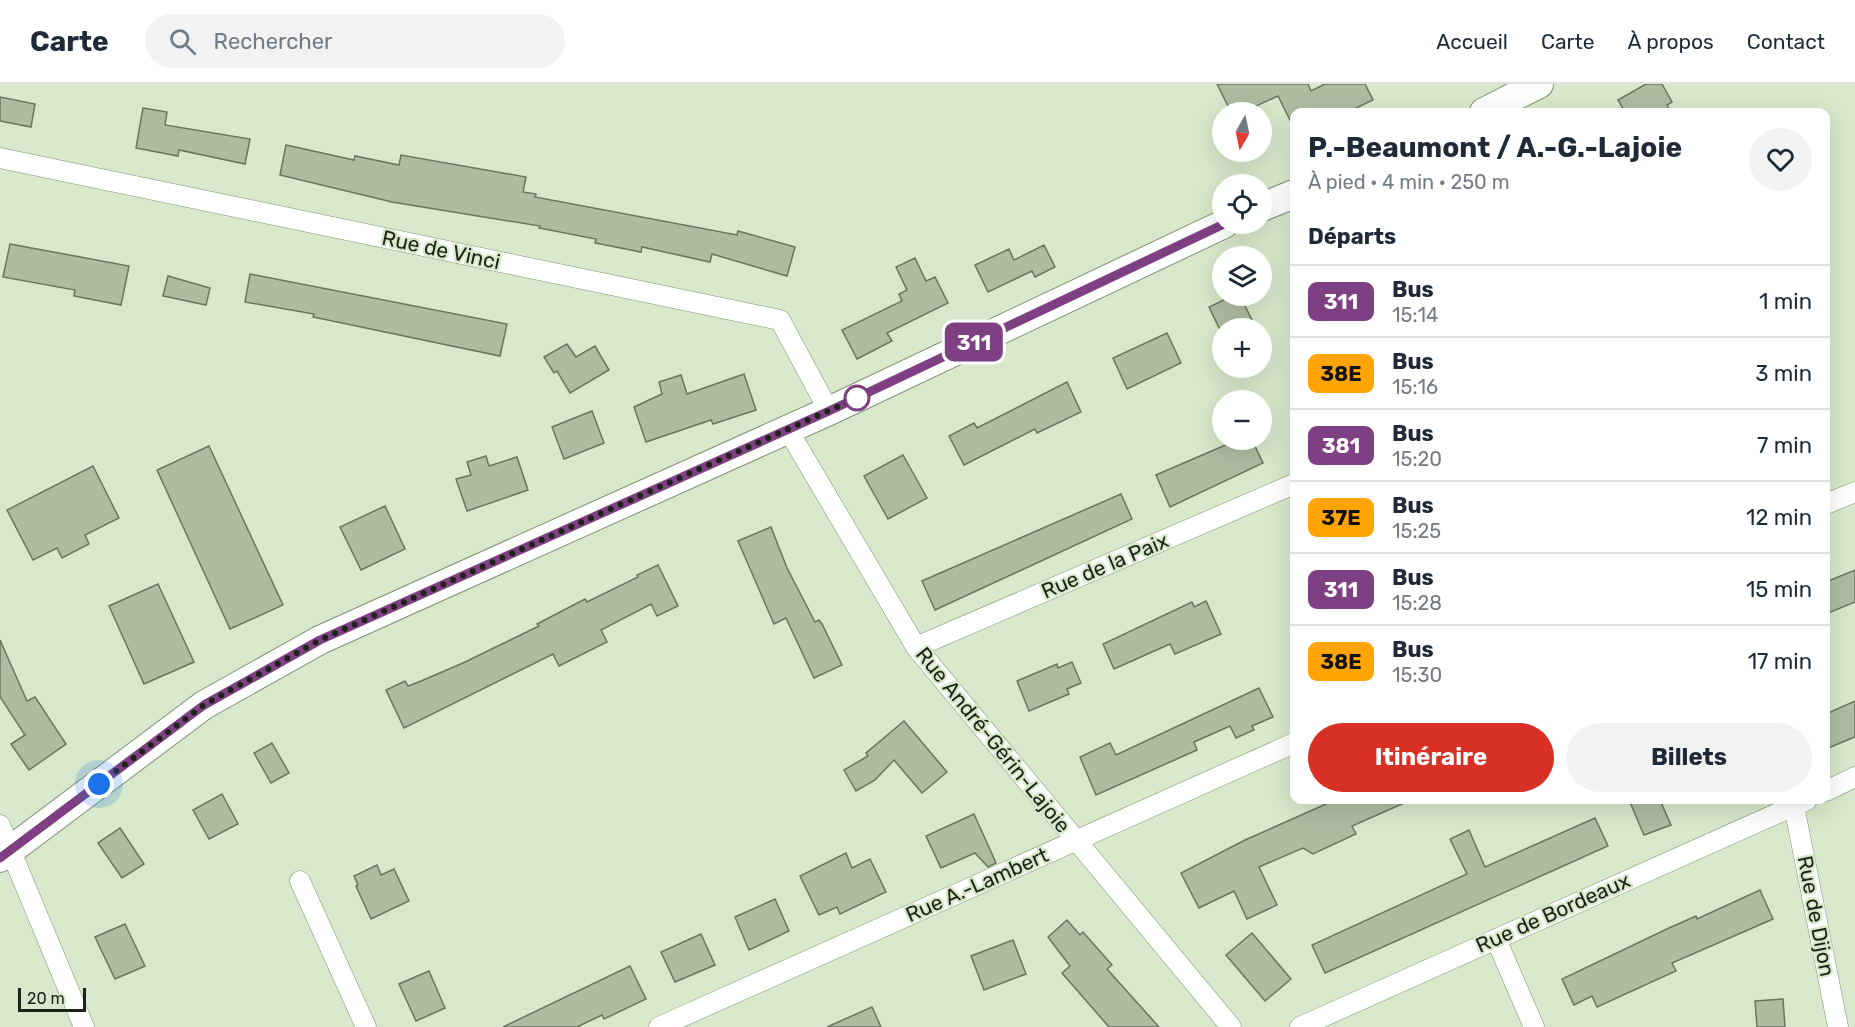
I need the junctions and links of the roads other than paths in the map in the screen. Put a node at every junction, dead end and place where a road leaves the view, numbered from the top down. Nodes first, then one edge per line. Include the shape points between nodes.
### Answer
1 (1539, 84) edge
2 (1492, 108) edge
3 (0, 158) edge
4 (1290, 196) edge
5 (1272, 203) edge
6 (1212, 230) edge
7 (829, 411) junction
8 (788, 430) junction
9 (1290, 486) edge
10 (1855, 492) edge
11 (1830, 502) edge
12 (916, 647) junction
13 (1290, 745) edge
14 (1855, 777) edge
15 (1830, 789) edge
16 (1798, 804) edge
17 (1800, 804) edge
18 (1076, 841) junction
19 (4, 844) edge
20 (300, 881) dead end
21 (1496, 939) junction
22 (84, 1027) edge
23 (366, 1027) edge
24 (659, 1027) edge
25 (1231, 1027) edge
26 (1300, 1027) edge
27 (1534, 1027) edge
28 (1838, 1027) edge

1 - 2 main road
3 - 7 street, Rue de Vinci via 780,320
4 - 5 main road
6 - 7 main road
7 - 8 main road
8 - 12 street, Rue André-Gérin-Lajoie
8 - 19 main road via 320,640 204,705
9 - 12 street, Rue de la Paix
10 - 11 street
12 - 18 street, Rue André-Gérin-Lajoie
13 - 18 street, Rue A.-Lambert
14 - 15 street
16 - 21 street, Rue de Bordeaux
17 - 28 street, Rue de Dijon
18 - 24 street, Rue A.-Lambert
18 - 25 street, Rue André-Gérin-Lajoie
19 - 22 street
20 - 23 street
21 - 26 street, Rue de Bordeaux
21 - 27 street

